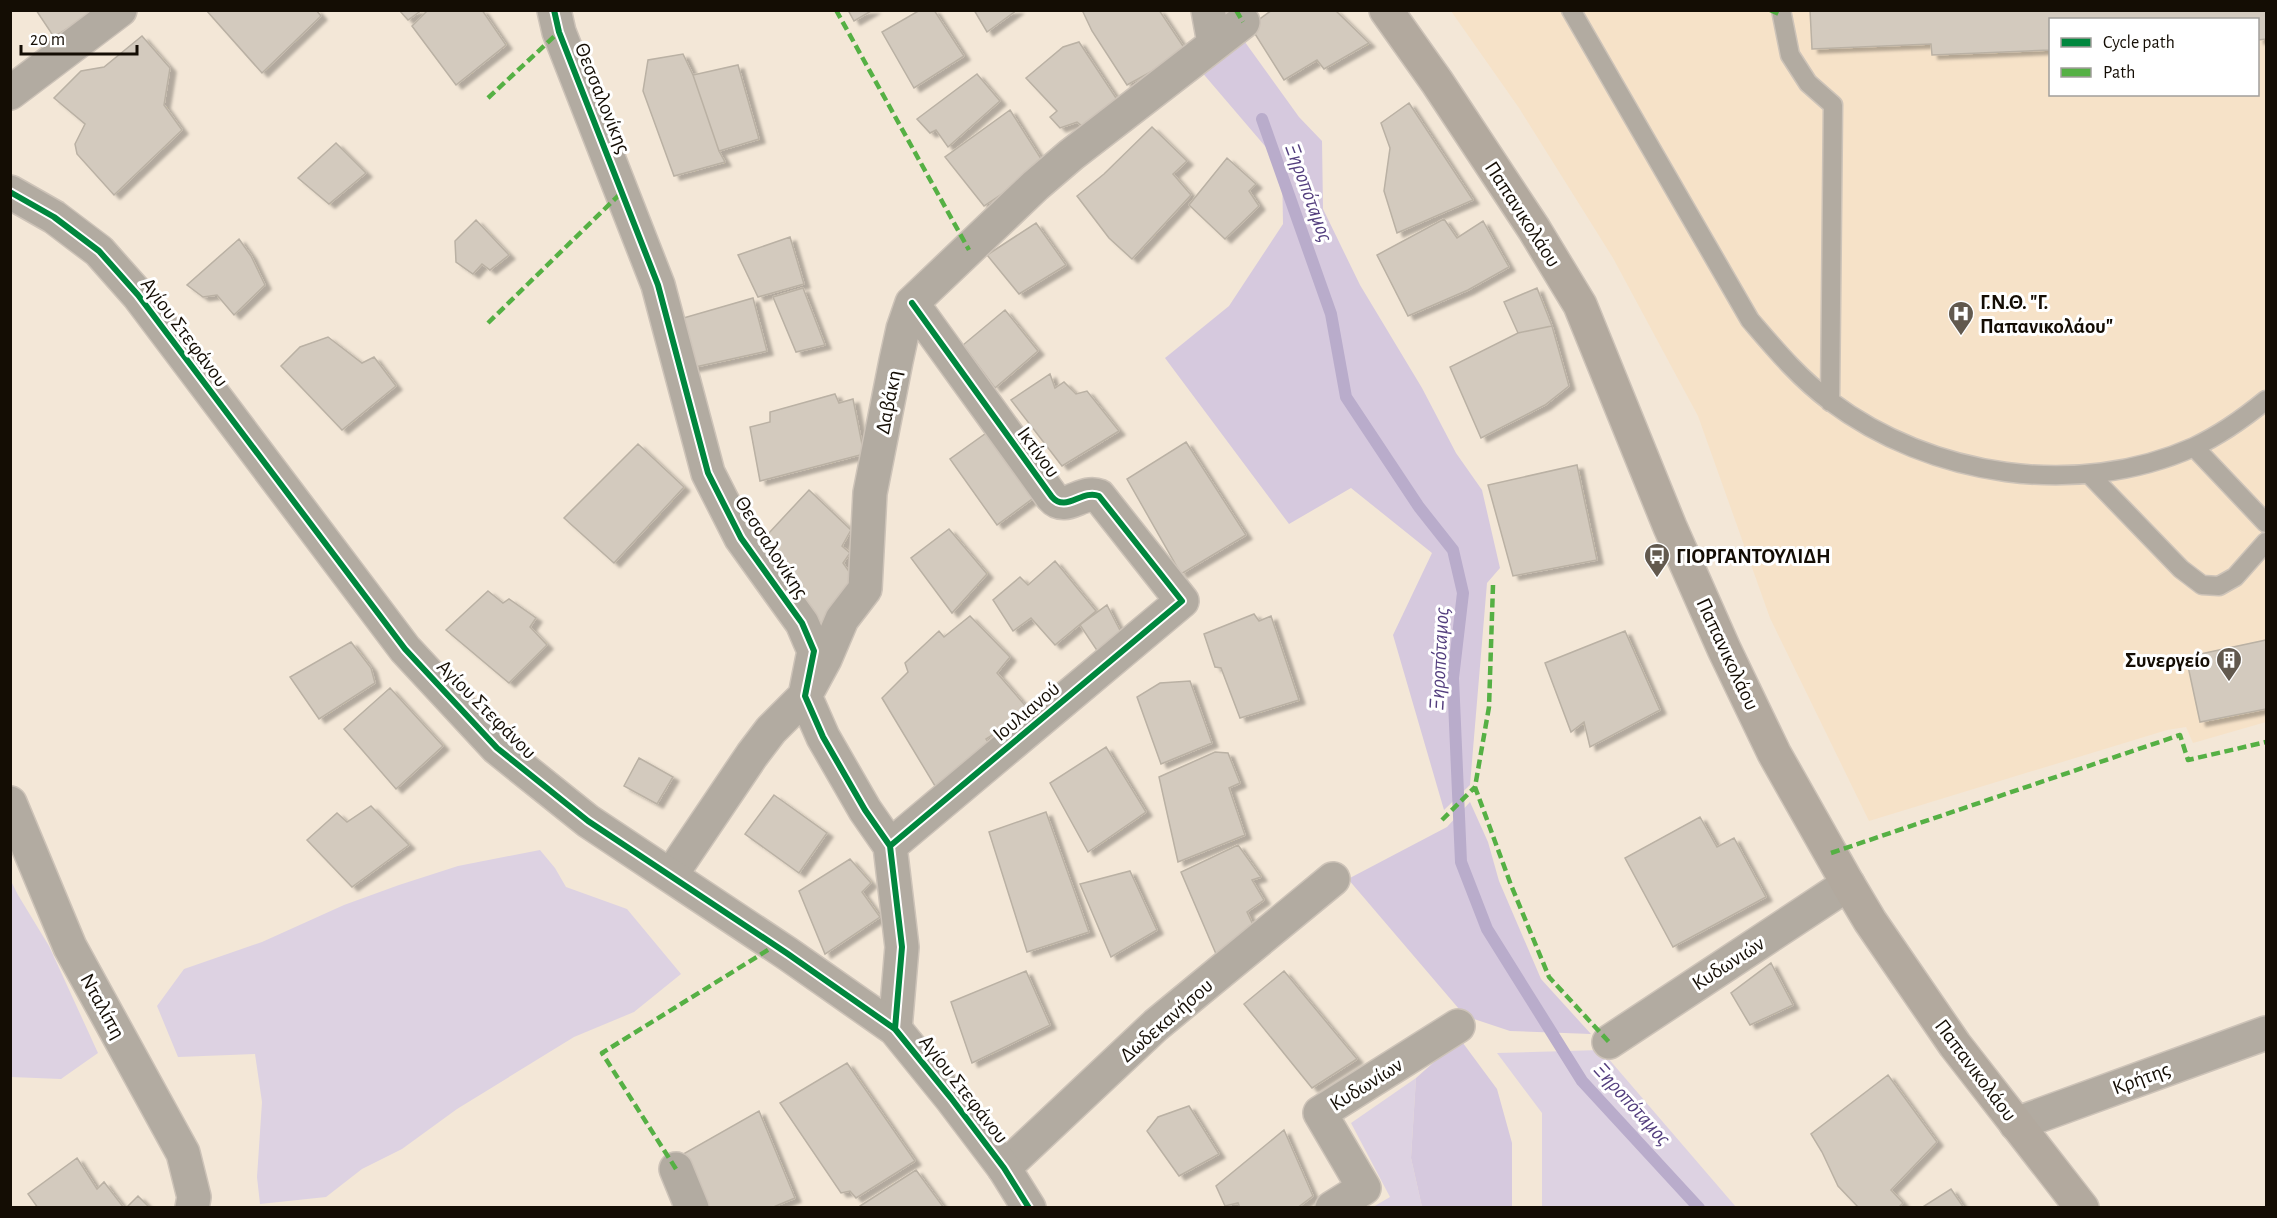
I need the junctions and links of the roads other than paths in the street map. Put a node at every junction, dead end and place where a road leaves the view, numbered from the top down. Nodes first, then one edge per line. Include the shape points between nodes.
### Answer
1 (120, 10) edge
2 (554, 10) edge
3 (1208, 10) edge
4 (1386, 10) edge
5 (1571, 10) edge
6 (1781, 10) edge
7 (1243, 22) dead end
8 (1214, 43) junction
9 (10, 93) edge
10 (10, 192) edge
11 (912, 303) junction
12 (2266, 400) edge
13 (1830, 402) junction
14 (2194, 447) junction
15 (2089, 474) junction
16 (2266, 523) edge
17 (2266, 542) edge
18 (1182, 601) joint
19 (805, 696) junction
20 (10, 803) edge
21 (890, 846) junction
22 (670, 875) junction
23 (1333, 879) dead end
24 (1848, 884) junction
25 (1458, 1026) dead end
26 (895, 1029) junction
27 (2266, 1033) edge
28 (1609, 1042) dead end
29 (2016, 1124) junction
30 (1004, 1168) junction
31 (676, 1169) dead end
32 (192, 1208) edge
33 (692, 1208) edge
34 (1029, 1208) edge
35 (1332, 1208) edge
36 (2082, 1208) edge

1 - 9 street
2 - 19 street, Θεσσαλονίκης via 559,32 658,285 708,473 741,538 802,623 814,651
3 - 8 street
4 - 24 main road, Παπανικολάου via 1437,82 1580,305 1724,649 1774,753
5 - 13 lane via 1750,320 1781,357
6 - 13 lane via 1790,55 1808,83 1833,105
7 - 8 street, Δαβάκη
8 - 11 street, Δαβάκη via 1045,177
10 - 22 street, Αγίου Στεφάνου via 54,217 99,251 138,295 405,649 496,748 588,821
11 - 18 street, Ικτίνου via 1056,502 1099,496
11 - 19 street, Δαβάκη via 903,329 870,493 865,589 842,619
12 - 14 lane via 2235,424
13 - 15 lane via 1872,429 1918,450 1978,468 2034,475
14 - 15 lane via 2139,466
14 - 16 lane
15 - 17 lane via 2181,569 2202,585 2219,586 2235,577
18 - 21 street, Ιουλιανού
19 - 21 street via 823,737
19 - 22 street, Δαβάκη via 752,755
20 - 32 street, Νταλίπη via 70,946 183,1153 194,1197
21 - 26 street via 902,947
22 - 26 street, Αγίου Στεφάνου
23 - 30 street, Δωδεκανήσου via 1156,1025
24 - 28 street, Κυδωνιών
24 - 29 main road, Παπανικολάου via 1955,1045
25 - 35 street, Κυδωνίων via 1320,1113 1364,1188
26 - 30 street, Αγίου Στεφάνου
27 - 29 street, Κρήτης
29 - 36 main road, Παπανικολάου
30 - 34 street, Αγίου Στεφάνου
31 - 33 street

